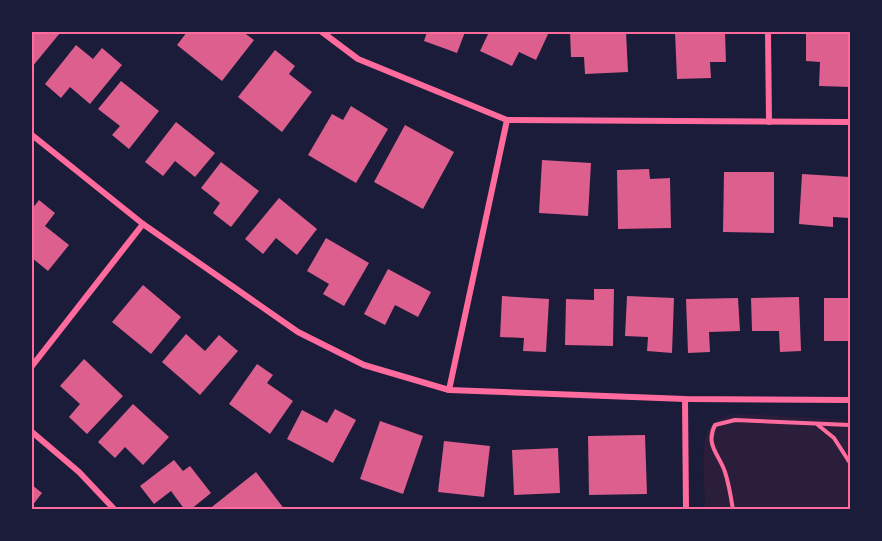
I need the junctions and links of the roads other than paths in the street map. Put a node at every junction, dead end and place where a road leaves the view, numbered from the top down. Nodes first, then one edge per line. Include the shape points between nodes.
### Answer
1 (322, 32) edge
2 (768, 32) edge
3 (507, 120) junction
4 (768, 122) junction
5 (850, 122) edge
6 (32, 135) edge
7 (143, 224) junction
8 (32, 366) edge
9 (449, 390) junction
10 (685, 399) junction
11 (850, 400) edge
12 (32, 432) edge
13 (116, 510) edge
14 (686, 510) edge

1 - 3 street via 358,59
2 - 4 street
3 - 4 street
3 - 9 street
4 - 5 street
6 - 7 street
7 - 8 street
7 - 9 street via 298,332 364,365
9 - 10 street
10 - 11 street
10 - 14 street
12 - 13 street

